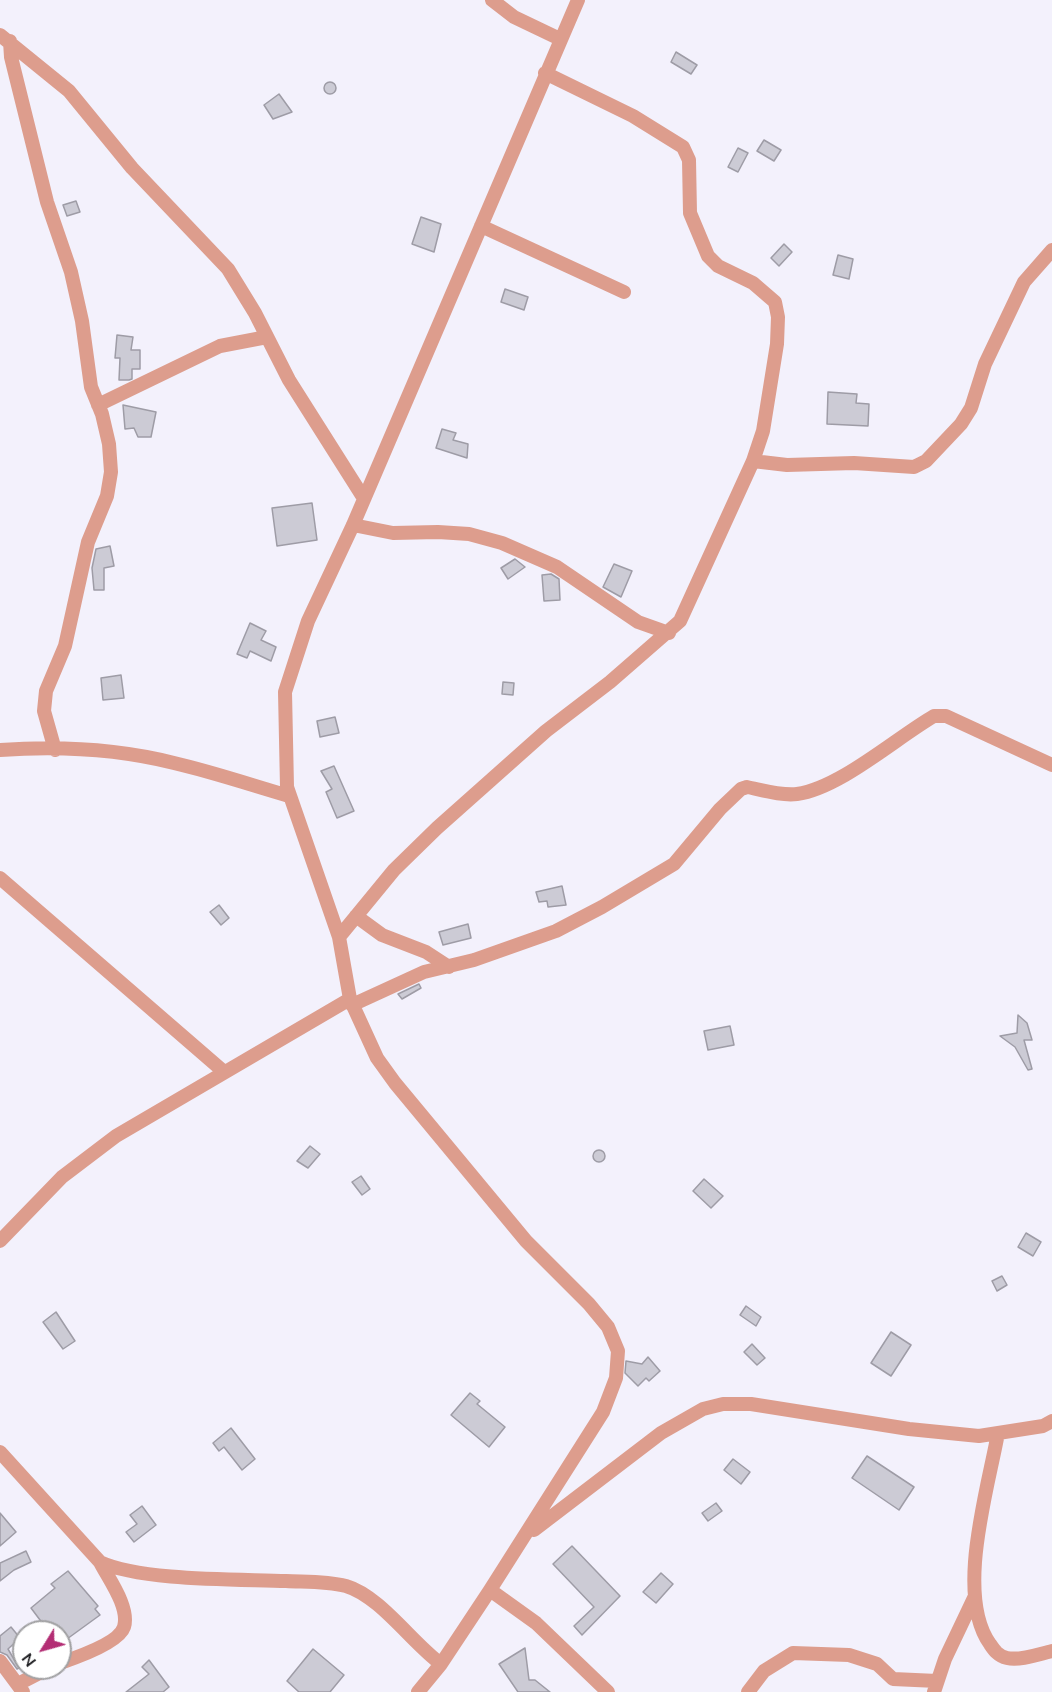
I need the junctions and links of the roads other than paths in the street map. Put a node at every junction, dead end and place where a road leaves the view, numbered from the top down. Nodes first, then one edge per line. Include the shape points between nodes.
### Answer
1 (492, 0) edge
2 (578, 0) edge
3 (5, 38) edge
4 (560, 39) junction
5 (545, 73) junction
6 (481, 226) junction
7 (1052, 250) edge
8 (624, 292) dead end
9 (267, 337) junction
10 (98, 405) junction
11 (753, 461) junction
12 (363, 497) junction
13 (353, 525) junction
14 (669, 633) junction
15 (0, 750) edge
16 (55, 750) junction
17 (1052, 765) edge
18 (290, 796) junction
19 (0, 878) edge
20 (356, 916) junction
21 (339, 937) junction
22 (449, 967) junction
23 (351, 1002) junction
24 (223, 1071) junction
25 (0, 1241) edge
26 (1052, 1421) edge
27 (998, 1433) junction
28 (0, 1452) edge
29 (526, 1536) junction
30 (100, 1562) junction
31 (490, 1590) junction
32 (974, 1598) junction
33 (1052, 1651) edge
34 (72, 1659) edge
35 (0, 1661) edge
36 (441, 1664) junction
37 (935, 1687) edge
38 (20, 1688) edge
39 (418, 1692) edge
40 (608, 1692) edge
41 (748, 1692) edge

1 - 4 street via 514,17
2 - 4 street
3 - 9 street via 69,91 132,168 228,269
3 - 10 street via 47,202 71,272 91,387
4 - 5 street
5 - 6 street
5 - 11 street via 633,116 683,147 689,159 690,213 708,256 775,302 777,344 763,431
6 - 8 street
6 - 12 street
7 - 11 street via 1024,282 985,364 971,408 926,461 914,467
9 - 10 street via 220,346
9 - 12 street via 289,380
10 - 16 street via 109,444 111,472 107,496 86,552 65,646 46,691 44,711
11 - 14 street via 680,621
12 - 13 street
13 - 14 street via 393,533 469,534 502,543 557,567 638,622
13 - 18 street via 308,621 285,692 284,736
14 - 20 street via 546,731 437,828 394,870
15 - 16 street
16 - 18 street via 142,756
17 - 22 street via 946,716 934,716 840,777 814,789 796,794 741,789 686,853 656,876 556,931
18 - 21 street
19 - 24 street
20 - 21 street
20 - 22 street via 382,935 426,952
21 - 23 street
22 - 23 street via 424,972
23 - 24 street
23 - 29 street via 377,1058 395,1083 526,1241 589,1304 608,1327 618,1351 616,1378 603,1412
24 - 25 street via 116,1136 62,1178
26 - 27 street
27 - 29 street via 979,1436 909,1429 751,1404 723,1404 703,1409 661,1433
27 - 32 street via 975,1557
28 - 30 street
29 - 31 street
30 - 34 street via 121,1605 124,1625 121,1632 88,1654
30 - 36 street via 170,1576 317,1582 347,1587 374,1604
31 - 36 street
31 - 40 street via 536,1623
32 - 33 street via 982,1633 997,1653 1008,1658
32 - 37 street
35 - 38 street
36 - 39 street
37 - 41 street via 893,1679 877,1664 849,1655 794,1653 764,1671

